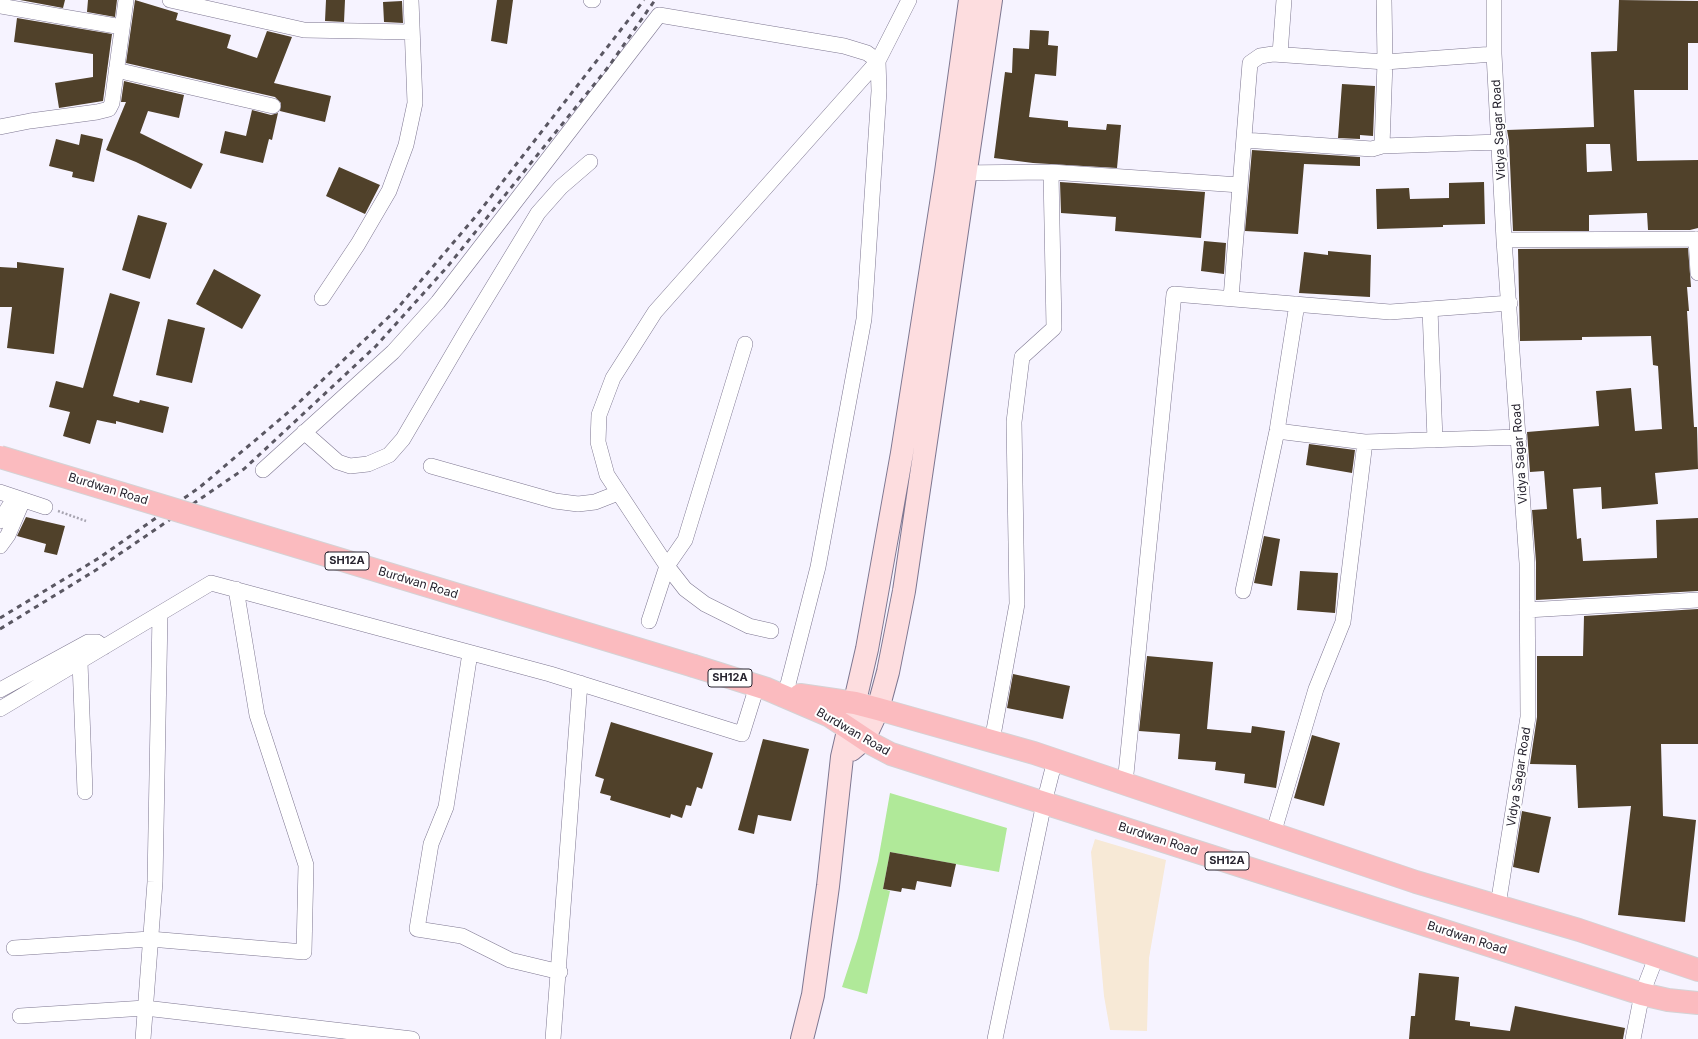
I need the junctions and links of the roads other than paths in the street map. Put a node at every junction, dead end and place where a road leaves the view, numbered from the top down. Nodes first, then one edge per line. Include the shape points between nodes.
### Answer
1 (126, 0) edge
2 (170, 0) edge
3 (411, 0) edge
4 (909, 0) edge
5 (970, 0) edge
6 (991, 0) edge
7 (1284, 0) edge
8 (1384, 0) edge
9 (1494, 0) edge
10 (0, 6) edge
11 (122, 27) junction
12 (412, 32) junction
13 (1280, 54) junction
14 (1494, 54) junction
15 (878, 61) junction
16 (1385, 62) junction
17 (116, 70) junction
18 (273, 106) dead end
19 (0, 127) edge
20 (1244, 140) junction
21 (1500, 142) junction
22 (1382, 146) junction
23 (590, 162) dead end
24 (1051, 172) junction
25 (955, 173) junction
26 (1240, 185) junction
27 (1504, 240) junction
28 (1697, 240) edge
29 (1698, 273) edge
30 (322, 298) dead end
31 (1231, 298) junction
32 (1510, 303) junction
33 (1297, 304) junction
34 (1430, 309) junction
35 (745, 344) dead end
36 (1277, 431) junction
37 (304, 432) junction
38 (1519, 437) junction
39 (1435, 440) junction
40 (1365, 442) junction
41 (0, 456) edge
42 (431, 466) dead end
43 (263, 470) dead end
44 (0, 492) edge
45 (618, 494) junction
46 (19, 498) junction
47 (44, 507) road end
48 (5, 521) edge
49 (0, 546) edge
50 (667, 566) junction
51 (236, 589) junction
52 (1243, 590) dead end
53 (1698, 600) edge
54 (1527, 610) junction
55 (160, 614) junction
56 (649, 621) dead end
57 (771, 631) dead end
58 (104, 647) junction
59 (470, 653) junction
60 (80, 662) junction
61 (580, 683) junction
62 (770, 689) junction
63 (0, 690) edge
64 (855, 704) junction
65 (878, 709) junction
66 (0, 710) edge
67 (856, 735) junction
68 (992, 741) junction
69 (1054, 760) junction
70 (1125, 784) junction
71 (85, 792) dead end
72 (1044, 803) junction
73 (1273, 834) junction
74 (1498, 905) junction
75 (150, 938) junction
76 (14, 948) dead end
77 (1657, 955) junction
78 (1698, 970) edge
79 (560, 972) junction
80 (1642, 994) junction
81 (1698, 1003) edge
82 (145, 1008) junction
83 (20, 1016) dead end
84 (143, 1039) edge
85 (412, 1039) edge
86 (553, 1039) edge
87 (802, 1039) edge
88 (995, 1039) edge
89 (1633, 1039) edge

1 - 11 street
2 - 12 street via 304,30
3 - 12 street
4 - 15 street
5 - 25 street
6 - 25 street
7 - 13 street
8 - 16 street
9 - 14 street, Vidya Sagar Road
10 - 11 street
11 - 17 street
12 - 30 street via 415,103 406,145 389,191
13 - 16 street
13 - 20 street via 1260,56 1250,63
14 - 16 street
14 - 21 street, Vidya Sagar Road
15 - 37 street via 867,53 844,46 659,15 438,302 393,352
15 - 45 street via 654,312 613,378 599,415 598,442 607,475
15 - 62 street via 879,91 864,319 818,567
16 - 22 street
17 - 18 street
17 - 19 street via 109,109
20 - 22 street via 1372,149
20 - 26 street
21 - 22 street
21 - 27 street, Vidya Sagar Road
23 - 37 street via 561,187 538,213 403,439 389,456 368,464 350,466 338,462
24 - 25 street
24 - 26 street
24 - 68 street via 1054,328 1022,358 1014,422 1017,604
25 - 64 street
25 - 65 street via 904,592
26 - 31 street
27 - 28 street
27 - 32 street, Vidya Sagar Road
28 - 29 street
31 - 33 street
31 - 70 street via 1174,294
32 - 34 street
32 - 38 street, Vidya Sagar Road
33 - 34 street via 1390,312
33 - 36 street
34 - 39 street
35 - 50 street via 685,540
36 - 40 street
36 - 52 street
37 - 43 street
38 - 39 street
38 - 54 street, Vidya Sagar Road via 1527,563
39 - 40 street
40 - 73 street via 1343,622 1316,689
41 - 62 main road, Burdwan Road / SH12A, bridge
42 - 45 street via 555,501 578,504 595,502
44 - 46 street
45 - 50 street
46 - 47 street
46 - 48 street
48 - 49 street
50 - 56 street
50 - 57 street via 685,589 705,604 749,626
51 - 55 street via 212,583
51 - 59 street
51 - 75 street via 257,715 306,866 304,952
53 - 54 street
54 - 74 street, Vidya Sagar Road via 1528,717
55 - 58 street
55 - 75 street via 155,882
58 - 60 street
58 - 63 street via 97,642 88,642
59 - 61 street
59 - 79 street via 446,807 431,844 417,929 462,936 510,960
60 - 66 street
60 - 71 street
61 - 62 street via 742,734
61 - 79 street
62 - 64 main road, Burdwan Road / SH12A
62 - 67 main road, Burdwan Road / SH12A via 830,716
64 - 65 main road, Burdwan Road / SH12A
64 - 67 street
65 - 67 street
65 - 68 main road, Burdwan Road / SH12A
67 - 72 main road, Burdwan Road / SH12A via 891,754
67 - 87 street via 842,757 814,987
68 - 69 main road, Burdwan Road / SH12A
69 - 70 main road, Burdwan Road / SH12A
69 - 72 street
70 - 73 main road, Burdwan Road / SH12A
72 - 80 main road, Burdwan Road / SH12A
72 - 88 street
73 - 74 main road, Burdwan Road / SH12A via 1416,882
74 - 77 main road, Burdwan Road / SH12A
75 - 76 street
75 - 82 street
77 - 78 main road, Burdwan Road / SH12A
77 - 80 street
79 - 86 street
80 - 81 main road, Burdwan Road / SH12A
80 - 89 street
82 - 83 street
82 - 84 street
82 - 85 street

